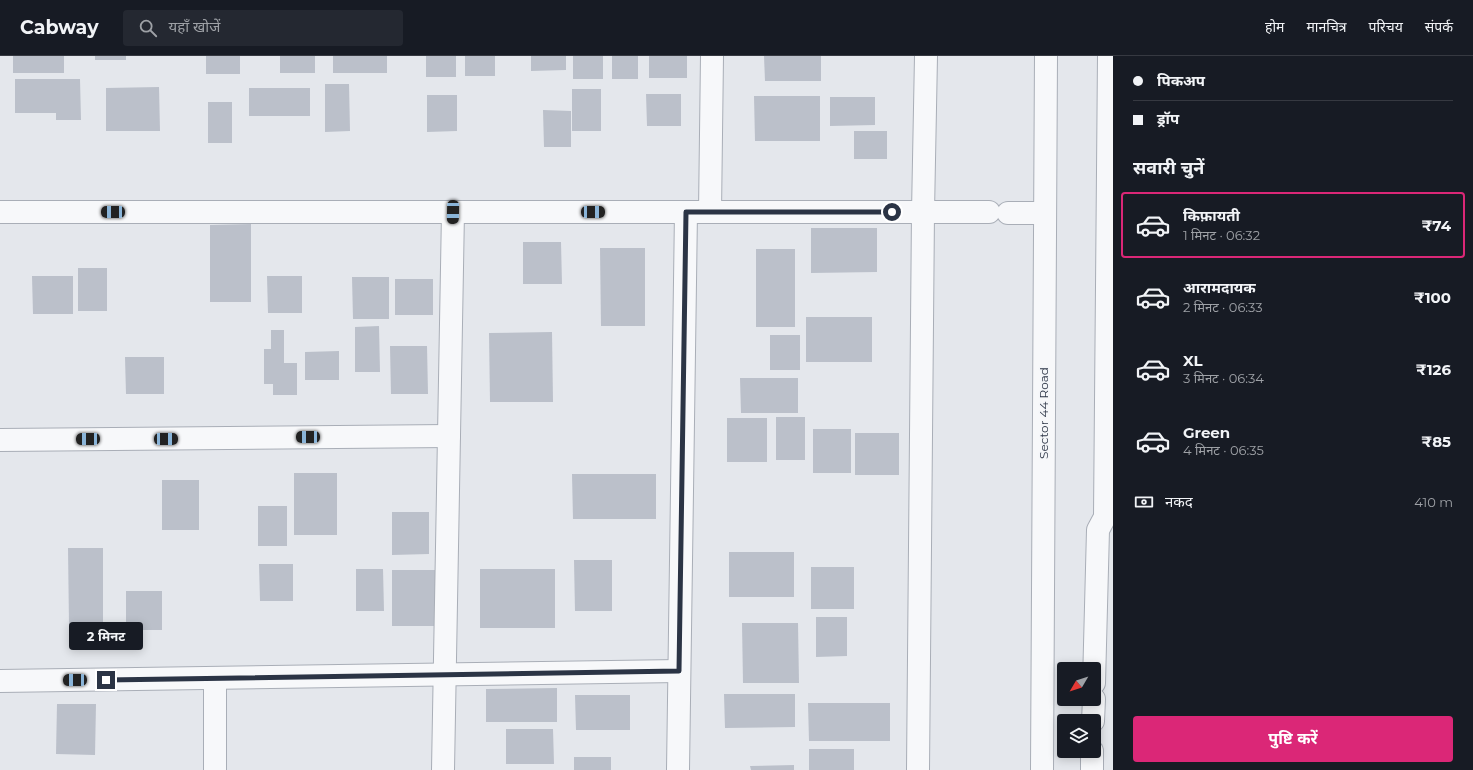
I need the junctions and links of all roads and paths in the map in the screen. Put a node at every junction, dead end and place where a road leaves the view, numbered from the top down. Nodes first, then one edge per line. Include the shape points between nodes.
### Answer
1 (712, 56) edge
2 (926, 56) edge
3 (1046, 56) edge
4 (1109, 56) edge
5 (0, 212) edge
6 (453, 212) junction
7 (686, 212) junction
8 (710, 212) junction
9 (923, 212) junction
10 (1045, 213) junction
11 (449, 436) junction
12 (0, 440) edge
13 (1109, 514) edge
14 (1095, 662) edge
15 (679, 671) junction
16 (445, 675) junction
17 (215, 678) junction
18 (0, 681) edge
19 (1092, 758) edge
20 (215, 770) edge
21 (443, 770) edge
22 (678, 770) edge
23 (918, 770) edge
24 (1042, 770) edge
25 (1092, 770) edge

1 - 8 street
2 - 9 street
3 - 10 street, Sector 44 Road
4 - 13 street
5 - 6 street
6 - 7 street
6 - 11 street
7 - 8 street
7 - 15 street
8 - 9 street
9 - 10 street
9 - 23 street
10 - 24 street, Sector 44 Road
11 - 12 street
11 - 16 street
13 - 14 street via 1098,530
15 - 16 street
15 - 22 street
16 - 17 street
16 - 21 street
17 - 18 street
17 - 20 street
19 - 25 street

